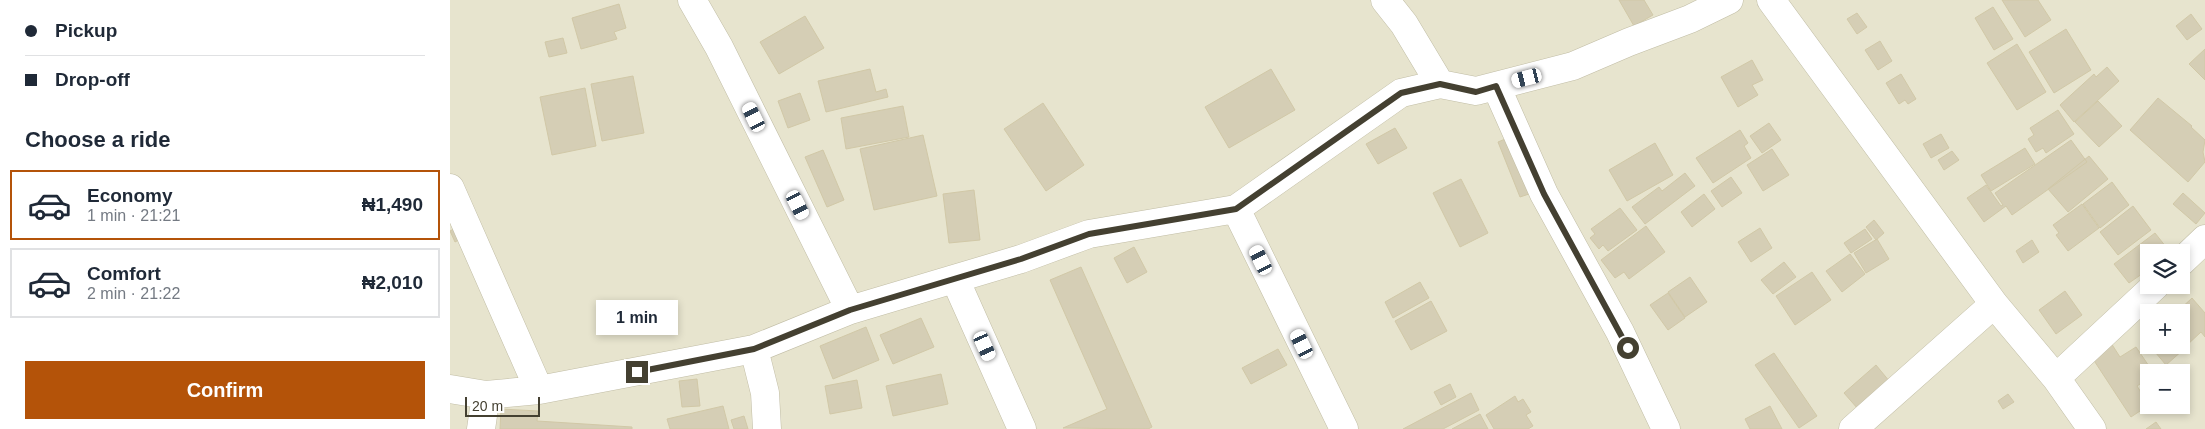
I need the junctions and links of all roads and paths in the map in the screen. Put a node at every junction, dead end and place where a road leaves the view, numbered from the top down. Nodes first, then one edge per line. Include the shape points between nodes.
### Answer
1 (692, 0) edge
2 (1385, 0) edge
3 (1729, 0) edge
4 (1772, 0) edge
5 (1440, 84) junction
6 (1496, 86) junction
7 (450, 188) edge
8 (1236, 209) junction
9 (2205, 239) edge
10 (2190, 253) edge
11 (954, 279) junction
12 (2146, 294) edge
13 (1994, 304) junction
14 (850, 310) junction
15 (754, 349) junction
16 (2056, 378) junction
17 (450, 388) edge
18 (539, 390) junction
19 (486, 395) junction
20 (481, 429) edge
21 (767, 429) edge
22 (1022, 429) edge
23 (1344, 429) edge
24 (1666, 429) edge
25 (1853, 429) edge
26 (2092, 429) edge

1 - 14 street via 719,47
2 - 5 street via 1404,24
3 - 6 street via 1573,66
4 - 13 street
5 - 6 street via 1476,92
5 - 8 street via 1401,93
6 - 24 street via 1544,194 1620,332
7 - 18 street
8 - 11 street via 1089,234
8 - 23 street
9 - 10 street
11 - 14 street
11 - 22 street
12 - 16 street
13 - 16 street
13 - 25 street
14 - 15 street
15 - 18 street
15 - 21 street via 765,393
16 - 26 street
17 - 19 street
18 - 19 street
19 - 20 street

